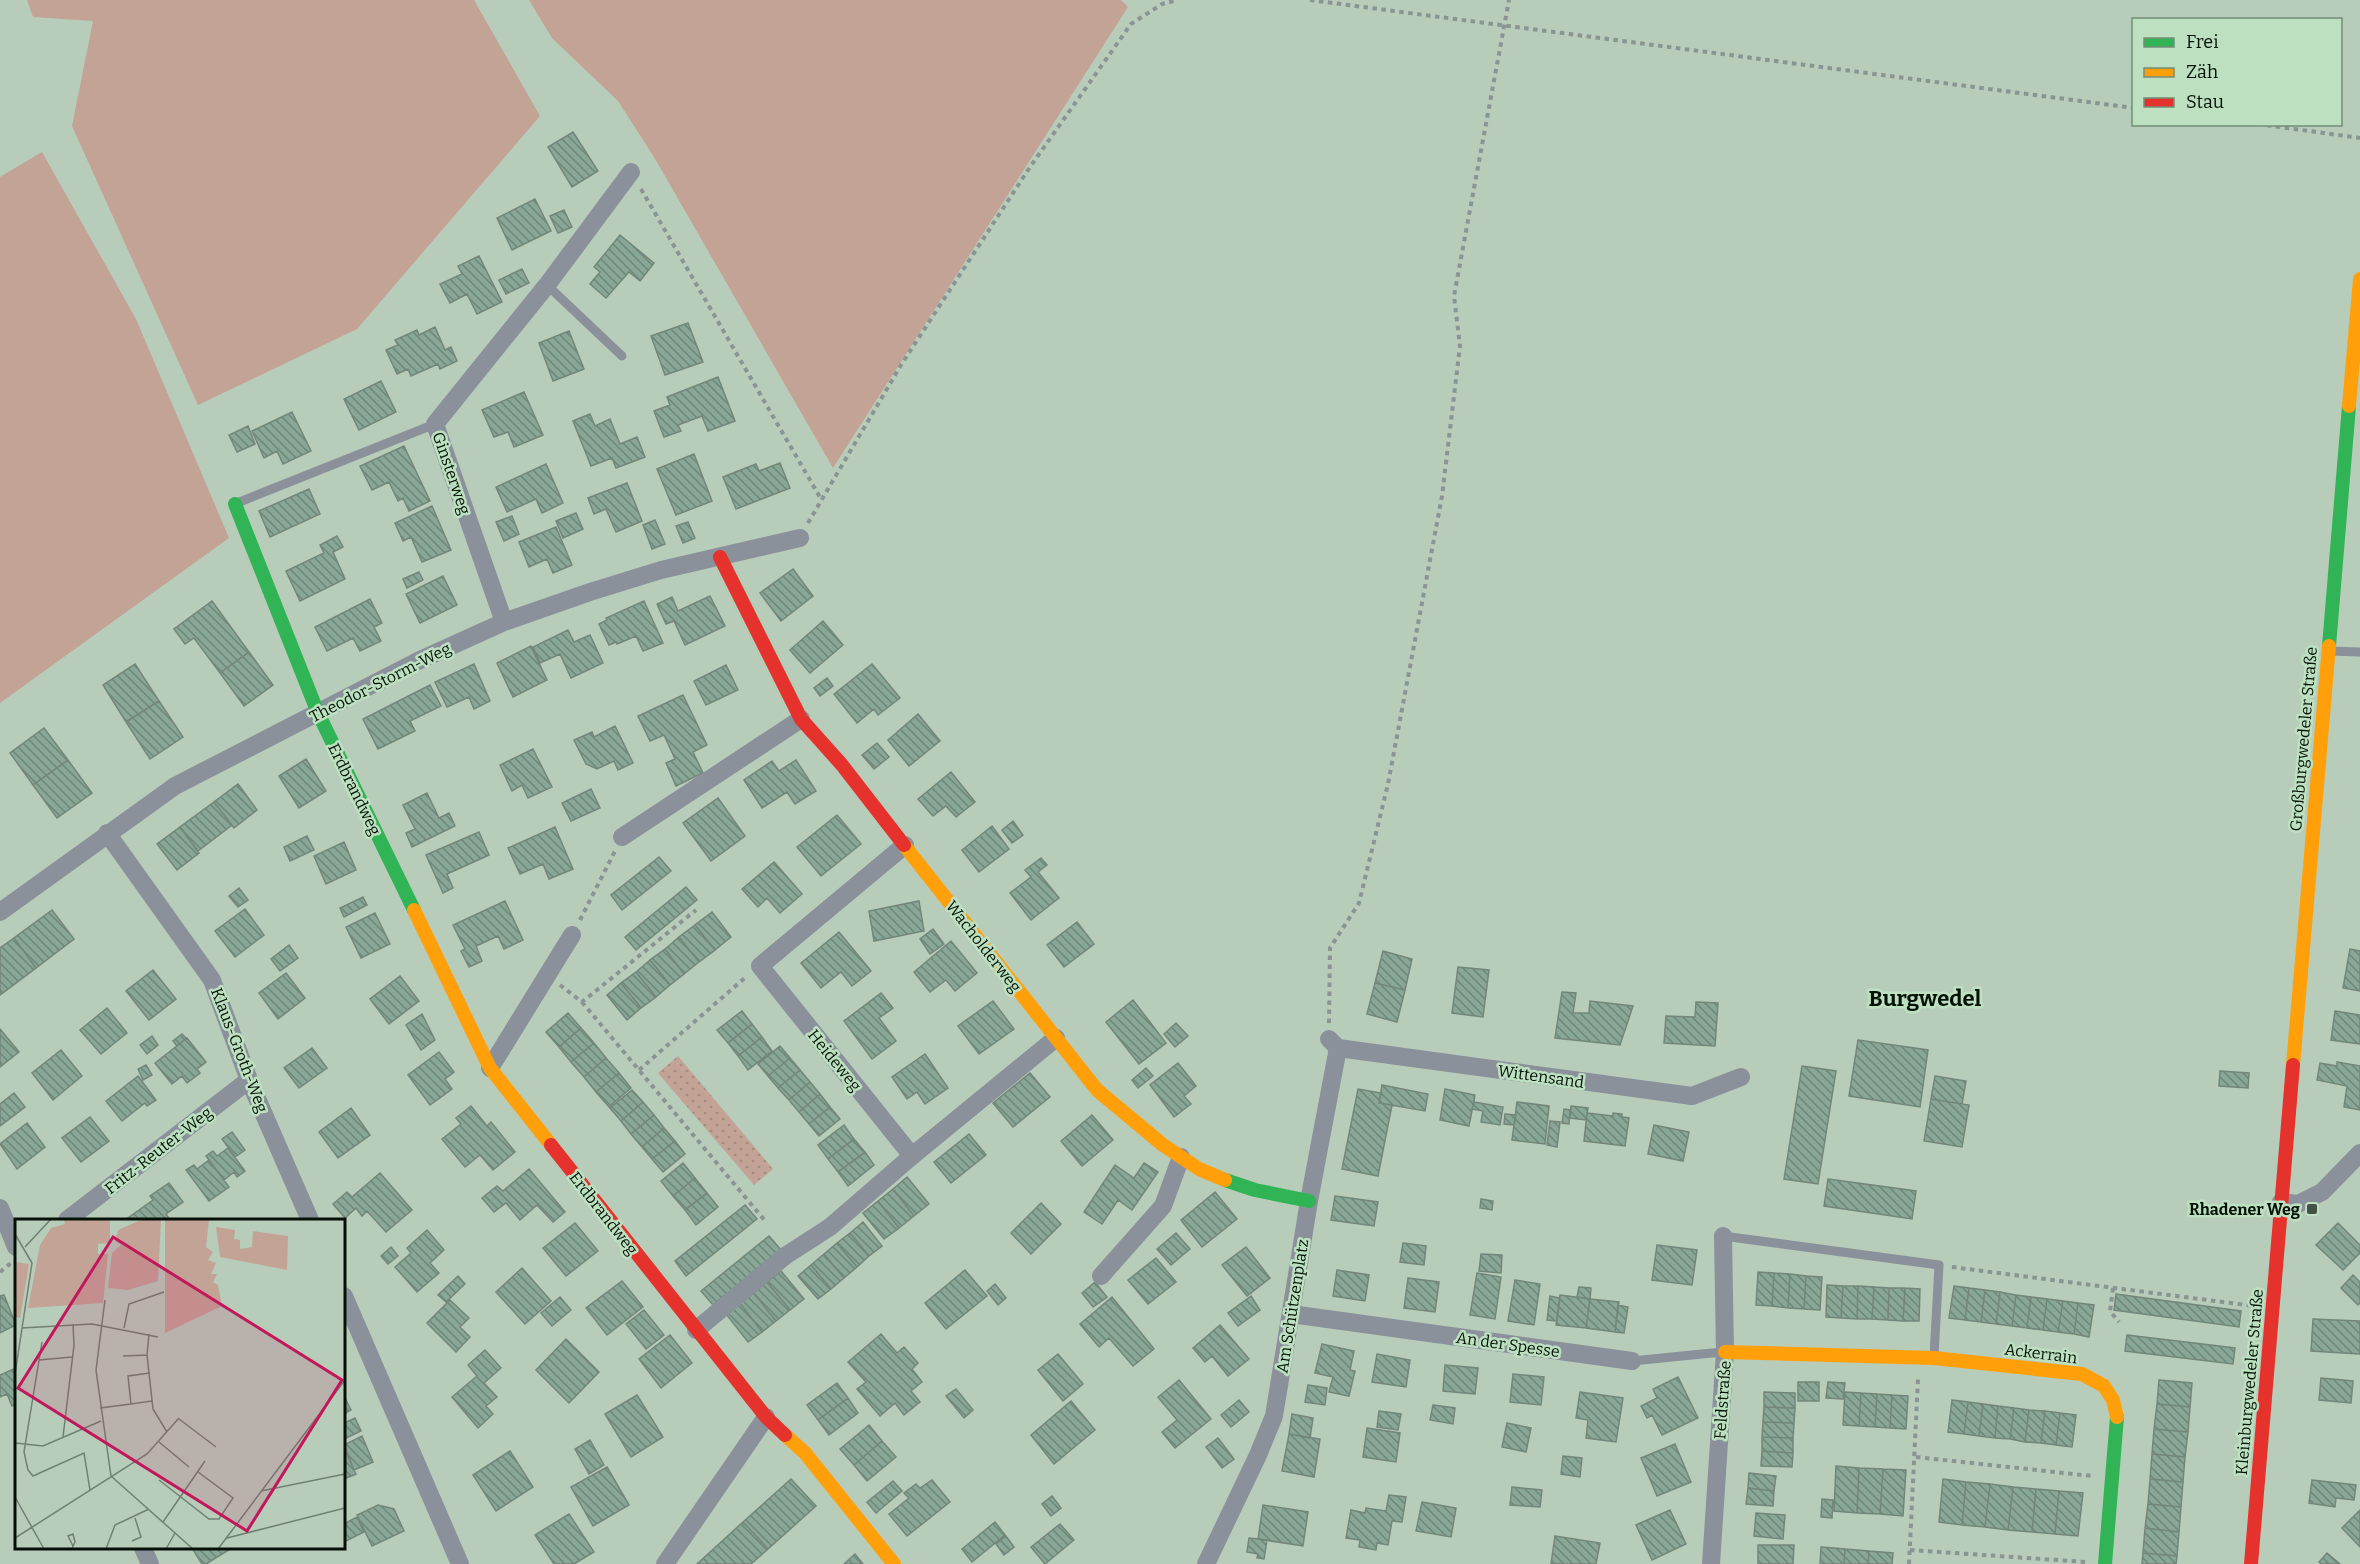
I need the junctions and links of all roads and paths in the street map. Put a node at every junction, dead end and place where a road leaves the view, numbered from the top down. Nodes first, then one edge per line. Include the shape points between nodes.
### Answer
1 (1178, 0) edge
2 (1310, 0) edge
3 (1509, 0) edge
4 (1160, 2) edge
5 (1504, 26) junction
6 (2132, 108) edge
7 (2273, 126) edge
8 (2360, 138) edge
9 (631, 172) joint
10 (2360, 279) edge
11 (547, 285) junction
12 (622, 356) dead end
13 (435, 424) junction
14 (821, 500) junction
15 (235, 504) joint
16 (800, 538) joint
17 (720, 557) junction
18 (504, 622) junction
19 (2327, 650) junction
20 (2360, 652) edge
21 (318, 713) junction
22 (801, 719) junction
23 (107, 833) junction
24 (622, 837) joint
25 (905, 845) junction
26 (696, 910) dead end
27 (0, 912) edge
28 (572, 935) joint
29 (760, 966) junction
30 (547, 976) junction
31 (582, 1002) junction
32 (1056, 1038) junction
33 (1333, 1043) junction
34 (490, 1068) junction
35 (639, 1070) junction
36 (1741, 1077) dead end
37 (249, 1080) junction
38 (2360, 1153) edge
39 (912, 1156) junction
40 (1181, 1157) junction
41 (1309, 1202) junction
42 (2281, 1202) junction
43 (0, 1209) edge
44 (70, 1219) edge
45 (309, 1219) edge
46 (766, 1222) dead end
47 (1723, 1236) joint
48 (15, 1245) edge
49 (1939, 1265) junction
50 (1101, 1276) dead end
51 (2113, 1288) junction
52 (345, 1298) edge
53 (2253, 1306) dead end
54 (1291, 1314) junction
55 (2119, 1322) dead end
56 (696, 1330) junction
57 (1725, 1352) junction
58 (1919, 1357) junction
59 (1934, 1358) junction
60 (1632, 1361) joint
61 (766, 1418) junction
62 (1916, 1457) junction
63 (2111, 1478) junction
64 (143, 1549) edge
65 (1910, 1550) junction
66 (150, 1564) edge
67 (460, 1564) edge
68 (664, 1564) edge
69 (894, 1564) edge
70 (1206, 1564) edge
71 (1711, 1564) edge
72 (1909, 1564) edge
73 (2105, 1564) edge
74 (2251, 1564) edge

1 - 4 path
2 - 5 path
3 - 5 path
4 - 14 path via 1131,24 1030,167 901,365
5 - 6 path
5 - 33 path via 1454,297 1460,346 1442,496 1388,784 1359,903 1330,948
7 - 8 path
9 - 11 street, Ginsterweg
9 - 14 path
10 - 19 street, Großburgwedeler Straße
11 - 12 lane
11 - 13 street, Ginsterweg
13 - 15 lane
13 - 18 street, Ginsterweg
14 - 16 path
15 - 21 street, Erdbrandweg
16 - 17 street, Theodor-Storm-Weg
17 - 18 street, Theodor-Storm-Weg via 661,570
17 - 22 street, Wacholderweg
18 - 21 street, Theodor-Storm-Weg
19 - 20 lane
19 - 42 street, Großburgwedeler Straße
21 - 23 street, Theodor-Storm-Weg via 175,786
21 - 34 street, Erdbrandweg
22 - 24 street
22 - 25 street, Wacholderweg
23 - 27 street, Theodor-Storm-Weg
23 - 37 street, Klaus-Groth-Weg via 212,980
24 - 28 path
25 - 29 street
25 - 32 street, Wacholderweg
26 - 31 path
28 - 30 street
29 - 35 path
29 - 39 street, Heideweg
30 - 31 path
30 - 34 street
31 - 35 path
32 - 39 street
32 - 40 street, Wacholderweg via 1097,1090
33 - 36 street, Wittensand via 1692,1096
33 - 41 street, Am Schützenplatz
34 - 56 street, Erdbrandweg
35 - 46 path
37 - 44 street, Fritz-Reuter-Weg
37 - 45 street, Klaus-Groth-Weg
38 - 42 street via 2322,1192 2298,1204
39 - 56 street via 830,1227 784,1256
40 - 41 street, Wacholderweg via 1235,1185
40 - 50 street via 1163,1206
41 - 54 street, Am Schützenplatz
42 - 74 street, Kleinburgwedeler Straße
43 - 48 street
47 - 49 lane
47 - 57 street, Feldstraße
49 - 51 path
49 - 59 lane
51 - 53 path
51 - 55 path via 2110,1311
52 - 67 street
54 - 60 street, An der Spesse
54 - 70 street, Am Schützenplatz via 1274,1416
56 - 61 street, Erdbrandweg
57 - 58 street, Ackerrain
57 - 60 lane, An der Spesse
57 - 71 street, Feldstraße
58 - 59 street, Ackerrain
58 - 62 path
59 - 63 street, Ackerrain via 2082,1374 2104,1386 2117,1414
61 - 68 street
61 - 69 street, Erdbrandweg via 805,1453
62 - 63 path
62 - 65 path
63 - 73 street, Ackerrain
64 - 66 street
65 - 72 path
65 - 73 path

